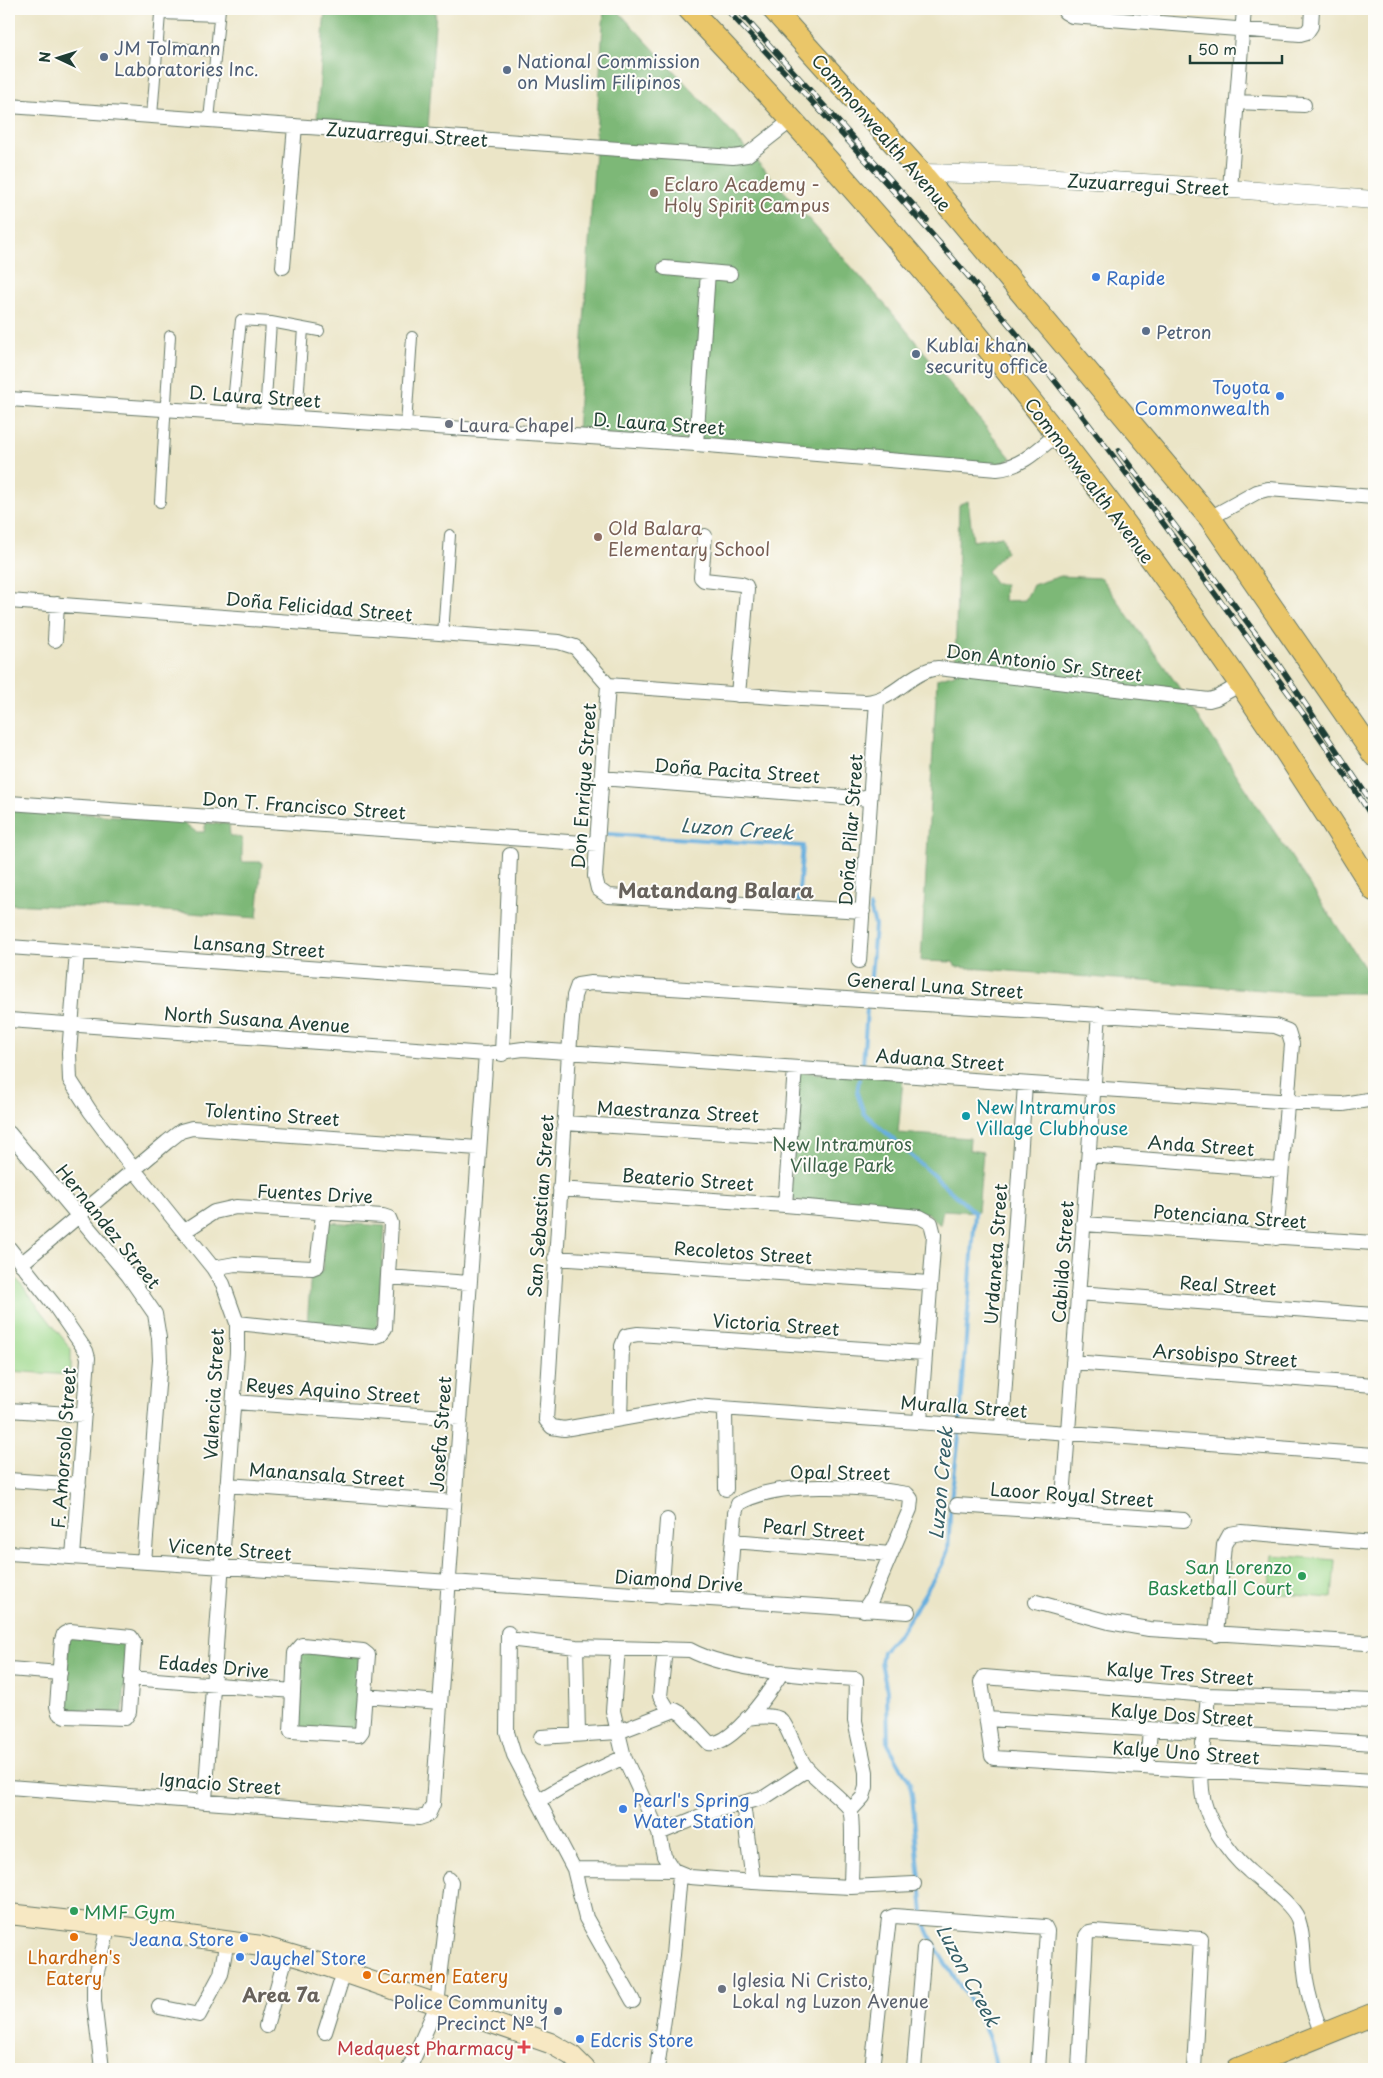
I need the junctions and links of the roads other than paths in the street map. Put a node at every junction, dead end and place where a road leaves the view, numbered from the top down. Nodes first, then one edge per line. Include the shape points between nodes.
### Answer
1 (689, 9) edge
2 (773, 9) edge
3 (1244, 9) edge
4 (1312, 9) edge
5 (1065, 10) edge
6 (219, 12) edge
7 (1128, 14) edge
8 (1243, 29) junction
9 (157, 47) junction
10 (216, 51) junction
11 (1237, 102) junction
12 (1304, 105) dead end
13 (9, 106) edge
14 (152, 116) junction
15 (793, 119) junction
16 (209, 120) junction
17 (295, 126) junction
18 (920, 173) junction
19 (1230, 189) junction
20 (1374, 200) edge
21 (284, 267) dead end
22 (665, 268) dead end
23 (708, 272) junction
24 (730, 274) dead end
25 (271, 322) junction
26 (303, 328) junction
27 (319, 331) dead end
28 (170, 336) dead end
29 (412, 337) dead end
30 (9, 399) edge
31 (165, 409) junction
32 (232, 413) junction
33 (265, 416) junction
34 (296, 418) junction
35 (406, 425) junction
36 (1056, 435) junction
37 (696, 444) junction
38 (1374, 497) edge
39 (160, 502) dead end
40 (1210, 518) junction
41 (450, 535) dead end
42 (705, 536) dead end
43 (9, 601) edge
44 (57, 604) junction
45 (443, 634) junction
46 (55, 640) dead end
47 (1242, 684) junction
48 (608, 685) junction
49 (738, 695) junction
50 (877, 701) junction
51 (1374, 755) edge
52 (601, 778) junction
53 (870, 799) junction
54 (9, 803) edge
55 (597, 844) junction
56 (510, 855) dead end
57 (1374, 890) edge
58 (863, 911) junction
59 (9, 947) edge
60 (77, 952) junction
61 (859, 961) dead end
62 (506, 982) junction
63 (578, 985) joint
64 (1099, 1014) junction
65 (9, 1020) edge
66 (71, 1025) junction
67 (569, 1052) junction
68 (486, 1054) junction
69 (502, 1054) junction
70 (795, 1068) junction
71 (1025, 1084) junction
72 (1093, 1088) junction
73 (1374, 1099) edge
74 (1286, 1102) junction
75 (564, 1123) junction
76 (9, 1133) edge
77 (790, 1137) junction
78 (478, 1148) junction
79 (1088, 1155) junction
80 (1281, 1170) junction
81 (135, 1171) junction
82 (560, 1189) junction
83 (785, 1205) junction
84 (323, 1214) junction
85 (79, 1216) junction
86 (1084, 1224) junction
87 (185, 1231) junction
88 (1276, 1238) junction
89 (1374, 1243) edge
90 (9, 1248) edge
91 (555, 1258) junction
92 (21, 1264) junction
93 (213, 1268) junction
94 (388, 1277) junction
95 (469, 1282) junction
96 (929, 1283) junction
97 (1078, 1293) junction
98 (1374, 1315) edge
99 (236, 1323) junction
100 (924, 1353) junction
101 (1073, 1362) junction
102 (1374, 1385) edge
103 (234, 1402) junction
104 (9, 1410) edge
105 (725, 1410) junction
106 (84, 1415) junction
107 (460, 1418) junction
108 (620, 1419) junction
109 (920, 1422) junction
110 (552, 1427) joint
111 (1002, 1428) junction
112 (1068, 1432) junction
113 (1374, 1455) edge
114 (9, 1480) edge
115 (79, 1485) junction
116 (227, 1485) junction
117 (726, 1489) dead end
118 (454, 1502) junction
119 (957, 1505) dead end
120 (1062, 1512) junction
121 (667, 1520) dead end
122 (1184, 1520) dead end
123 (733, 1541) junction
124 (1374, 1543) edge
125 (9, 1553) edge
126 (891, 1554) junction
127 (73, 1557) junction
128 (144, 1562) junction
129 (220, 1567) junction
130 (448, 1582) junction
131 (661, 1597) junction
132 (728, 1601) junction
133 (1036, 1602) dead end
134 (864, 1610) junction
135 (908, 1612) dead end
136 (1216, 1635) junction
137 (1374, 1641) edge
138 (576, 1647) junction
139 (618, 1648) junction
140 (665, 1649) junction
141 (9, 1669) edge
142 (782, 1672) junction
143 (60, 1673) junction
144 (131, 1678) junction
145 (212, 1685) junction
146 (293, 1691) junction
147 (1208, 1695) junction
148 (365, 1696) junction
149 (1374, 1701) edge
150 (440, 1702) junction
151 (669, 1711) junction
152 (747, 1718) junction
153 (987, 1719) junction
154 (1150, 1730) junction
155 (618, 1732) junction
156 (578, 1734) junction
157 (1205, 1734) junction
158 (541, 1737) dead end
159 (1374, 1743) edge
160 (624, 1757) junction
161 (1147, 1767) junction
162 (808, 1770) junction
163 (1202, 1772) junction
164 (1374, 1782) edge
165 (9, 1787) edge
166 (205, 1800) junction
167 (538, 1801) junction
168 (743, 1803) junction
169 (850, 1811) junction
170 (428, 1815) joint
171 (660, 1833) junction
172 (574, 1869) junction
173 (677, 1872) junction
174 (449, 1879) dead end
175 (753, 1882) junction
176 (914, 1884) dead end
177 (851, 1887) junction
178 (9, 1914) edge
179 (109, 1925) junction
180 (227, 1940) junction
181 (924, 1948) dead end
182 (287, 1953) junction
183 (344, 1972) junction
184 (633, 2001) dead end
185 (437, 2005) junction
186 (159, 2007) dead end
187 (1374, 2014) edge
188 (266, 2026) dead end
189 (325, 2032) dead end
190 (1322, 2034) junction
191 (102, 2069) edge
192 (409, 2069) edge
193 (585, 2069) edge
194 (657, 2069) edge
195 (872, 2069) edge
196 (914, 2069) edge
197 (1038, 2069) edge
198 (1078, 2069) edge
199 (1194, 2069) edge
200 (1238, 2069) edge

1 - 15 main road, Commonwealth Avenue
2 - 18 main road, Commonwealth Avenue
3 - 8 street
4 - 8 street via 1311,26 1307,32
5 - 7 street via 1072,16
6 - 9 street via 160,14
6 - 10 street
7 - 8 street
8 - 11 street
9 - 10 street
9 - 14 street
10 - 16 street
11 - 12 street
11 - 19 street
13 - 14 street, Zuzuarregui Street
14 - 16 street, Zuzuarregui Street
15 - 17 street, Zuzuarregui Street via 741,157
15 - 36 main road, Commonwealth Avenue via 952,302
16 - 17 street, Zuzuarregui Street
17 - 21 street
18 - 19 street, Zuzuarregui Street
18 - 40 main road, Commonwealth Avenue
19 - 20 street, Zuzuarregui Street
22 - 23 street
23 - 24 street
23 - 37 street
25 - 26 street
25 - 32 street via 241,320
25 - 33 street
26 - 27 street
26 - 34 street
28 - 31 street
29 - 35 street
30 - 31 street, D. Laura Street
31 - 32 street, D. Laura Street
31 - 39 street
32 - 33 street, D. Laura Street
33 - 34 street, D. Laura Street
34 - 35 street, D. Laura Street
35 - 37 street, D. Laura Street
36 - 37 street, D. Laura Street via 1029,458 997,469
36 - 47 main road, Commonwealth Avenue
38 - 40 street via 1268,489
40 - 51 main road, Commonwealth Avenue
41 - 45 street
42 - 49 street via 701,577 741,584 747,590
43 - 44 street, Doña Felicidad Street
44 - 45 street, Doña Felicidad Street
44 - 46 street
45 - 48 street, Doña Felicidad Street via 569,644
47 - 50 street, Don Antonio Sr. Street via 1209,700 938,668 923,670
47 - 57 main road, Commonwealth Avenue
48 - 49 street
48 - 52 street, Don Enrique Street
49 - 50 street
50 - 53 street, Doña Pilar Street
52 - 53 street, Doña Pacita Street
52 - 55 street, Don Enrique Street
53 - 58 street, Doña Pilar Street
54 - 55 street, Don T. Francisco Street
55 - 58 street, Don Enrique Street via 595,876 598,889 608,896
56 - 62 street
58 - 61 street, Doña Pilar Street
59 - 60 street, Lansang Street
60 - 62 street, Lansang Street
60 - 66 street, Valencia Street
62 - 69 street
63 - 64 street, General Luna Street via 591,983
63 - 67 street, San Sebastian Street
64 - 72 street, Cabildo Street
64 - 74 street, General Luna Street via 1275,1026 1288,1030 1292,1044
65 - 66 street, North Susana Avenue
66 - 68 street, North Susana Avenue
66 - 81 street, Valencia Street via 70,1080
67 - 69 street, Aduana Street via 523,1049
67 - 70 street, Aduana Street
67 - 75 street, San Sebastian Street
68 - 69 street, North Susana Avenue
68 - 78 street, Josefa Street
70 - 71 street, Aduana Street
70 - 77 street
71 - 72 street, Aduana Street
71 - 111 street, Urdaneta Street
72 - 74 street, Aduana Street
72 - 79 street, Cabildo Street
73 - 74 street, Aduana Street via 1343,1104
74 - 80 street
75 - 77 street, Maestranza Street
75 - 82 street, San Sebastian Street
76 - 85 street, Hernandez Street
77 - 83 street
78 - 81 street, Tolentino Street via 192,1128 181,1131
78 - 95 street, Josefa Street
79 - 80 street, Anda Street
79 - 86 street, Cabildo Street
80 - 88 street
81 - 85 street, Tolentino Street
81 - 87 street, Valencia Street
82 - 83 street, Beaterio Street
82 - 91 street, San Sebastian Street
83 - 96 street, Beaterio Street via 920,1217 931,1223 934,1234
84 - 87 street, Fuentes Drive via 236,1207 214,1212
84 - 93 street via 317,1266 235,1264
84 - 94 street, Fuentes Drive via 389,1218
85 - 92 street, Tolentino Street
85 - 128 street, Hernandez Street via 128,1275 155,1314 160,1360
86 - 88 street, Potenciana Street
86 - 97 street, Cabildo Street
87 - 93 street, Valencia Street
88 - 89 street, Potenciana Street
90 - 92 street, F. Amorsolo Street
91 - 96 street, Recoletos Street
91 - 110 street, San Sebastian Street via 545,1406 546,1420
92 - 106 street, F. Amorsolo Street via 86,1351
93 - 99 street, Valencia Street via 223,1284
94 - 95 street
94 - 99 street, Fuentes Drive via 385,1328 380,1335 373,1337
95 - 107 street, Josefa Street
96 - 100 street
97 - 98 street, Real Street
97 - 101 street, Cabildo Street
99 - 103 street, Valencia Street
100 - 108 street, Victoria Street via 638,1334 626,1336 622,1346
100 - 109 street
101 - 102 street, Arsobispo Street
101 - 112 street, Cabildo Street
103 - 107 street, Reyes Aquino Street
103 - 116 street, Valencia Street
104 - 106 street
105 - 108 street, Muralla Street via 680,1407
105 - 109 street, Muralla Street
105 - 117 street
106 - 115 street, F. Amorsolo Street
107 - 118 street, Josefa Street
108 - 110 street, Muralla Street via 564,1429
109 - 111 street, Muralla Street
111 - 112 street, Muralla Street
112 - 113 street, Muralla Street
112 - 120 street, Cabildo Street
114 - 115 street
115 - 127 street, F. Amorsolo Street
116 - 118 street, Manansala Street
116 - 129 street, Valencia Street
118 - 130 street, Josefa Street
119 - 120 street, Laoor Royal Street
120 - 122 street, Laoor Royal Street
121 - 131 street
123 - 126 street, Pearl Street
123 - 126 street, Opal Street via 738,1504 787,1488 907,1494 911,1499 910,1509
123 - 132 street
124 - 136 street via 1241,1532 1230,1534 1224,1545
125 - 127 street, Vicente Street
126 - 134 street
127 - 128 street, Vicente Street
128 - 129 street, Vicente Street
129 - 130 street, Vicente Street
129 - 145 street, Valencia Street
130 - 131 street, Diamond Drive
130 - 150 street, Josefa Street
131 - 132 street, Diamond Drive
132 - 134 street, Diamond Drive
133 - 136 street via 1130,1627
134 - 135 street, Diamond Drive
136 - 137 street
138 - 139 street
138 - 156 street
138 - 167 street via 508,1636 507,1732 521,1772
139 - 140 street
139 - 155 street via 613,1711
140 - 142 street via 690,1650 718,1662
140 - 151 street via 660,1696
141 - 143 street
142 - 152 street
142 - 169 street via 856,1679 855,1721 866,1787 863,1797
143 - 144 street, Edades Drive via 59,1713 65,1716 125,1718
143 - 144 street, Edades Drive via 62,1640 70,1631 131,1637 134,1642
144 - 145 street, Edades Drive
145 - 146 street, Edades Drive
145 - 166 street, Valencia Street
146 - 148 street, Edades Drive via 291,1728 294,1733 359,1735
146 - 148 street, Edades Drive via 295,1653 302,1645 362,1651 368,1655
147 - 149 street, Kalye Tres Street
147 - 153 street, Kalye Tres Street via 984,1677 980,1682
147 - 157 street
148 - 150 street
150 - 170 street, Josefa Street via 433,1804
151 - 152 street via 682,1714 709,1743 726,1740
151 - 155 street
152 - 162 street via 779,1718
153 - 154 street, Kalye Dos Street
153 - 161 street, Kalye Uno Street via 994,1758
154 - 157 street, Kalye Dos Street
154 - 161 street
155 - 156 street
155 - 160 street
156 - 158 street
157 - 159 street, Kalye Dos Street
157 - 163 street
160 - 167 street
160 - 171 street
161 - 163 street, Kalye Uno Street
162 - 168 street via 764,1797
162 - 169 street via 846,1803
163 - 164 street, Kalye Uno Street
163 - 190 street via 1204,1800 1231,1852 1297,1918 1306,1986
165 - 166 street, Ignacio Street
166 - 170 street, Ignacio Street via 419,1818
167 - 172 street
168 - 171 street via 713,1811
168 - 175 street
169 - 177 street
171 - 173 street via 664,1856
172 - 173 street
172 - 184 street via 586,1918
173 - 175 street
173 - 194 street via 673,1955
174 - 185 street
175 - 177 street
176 - 177 street
178 - 179 main road
179 - 180 main road
179 - 191 street via 94,1983
180 - 182 main road
180 - 186 street via 221,1974 199,2015
181 - 196 street
182 - 183 main road
182 - 188 street
183 - 185 main road
183 - 189 street
185 - 192 street
185 - 193 main road via 550,2043 564,2050
187 - 190 main road
190 - 200 main road
195 - 197 street via 891,1916 1046,1927
198 - 199 street via 1086,1936 1094,1931 1201,1939

